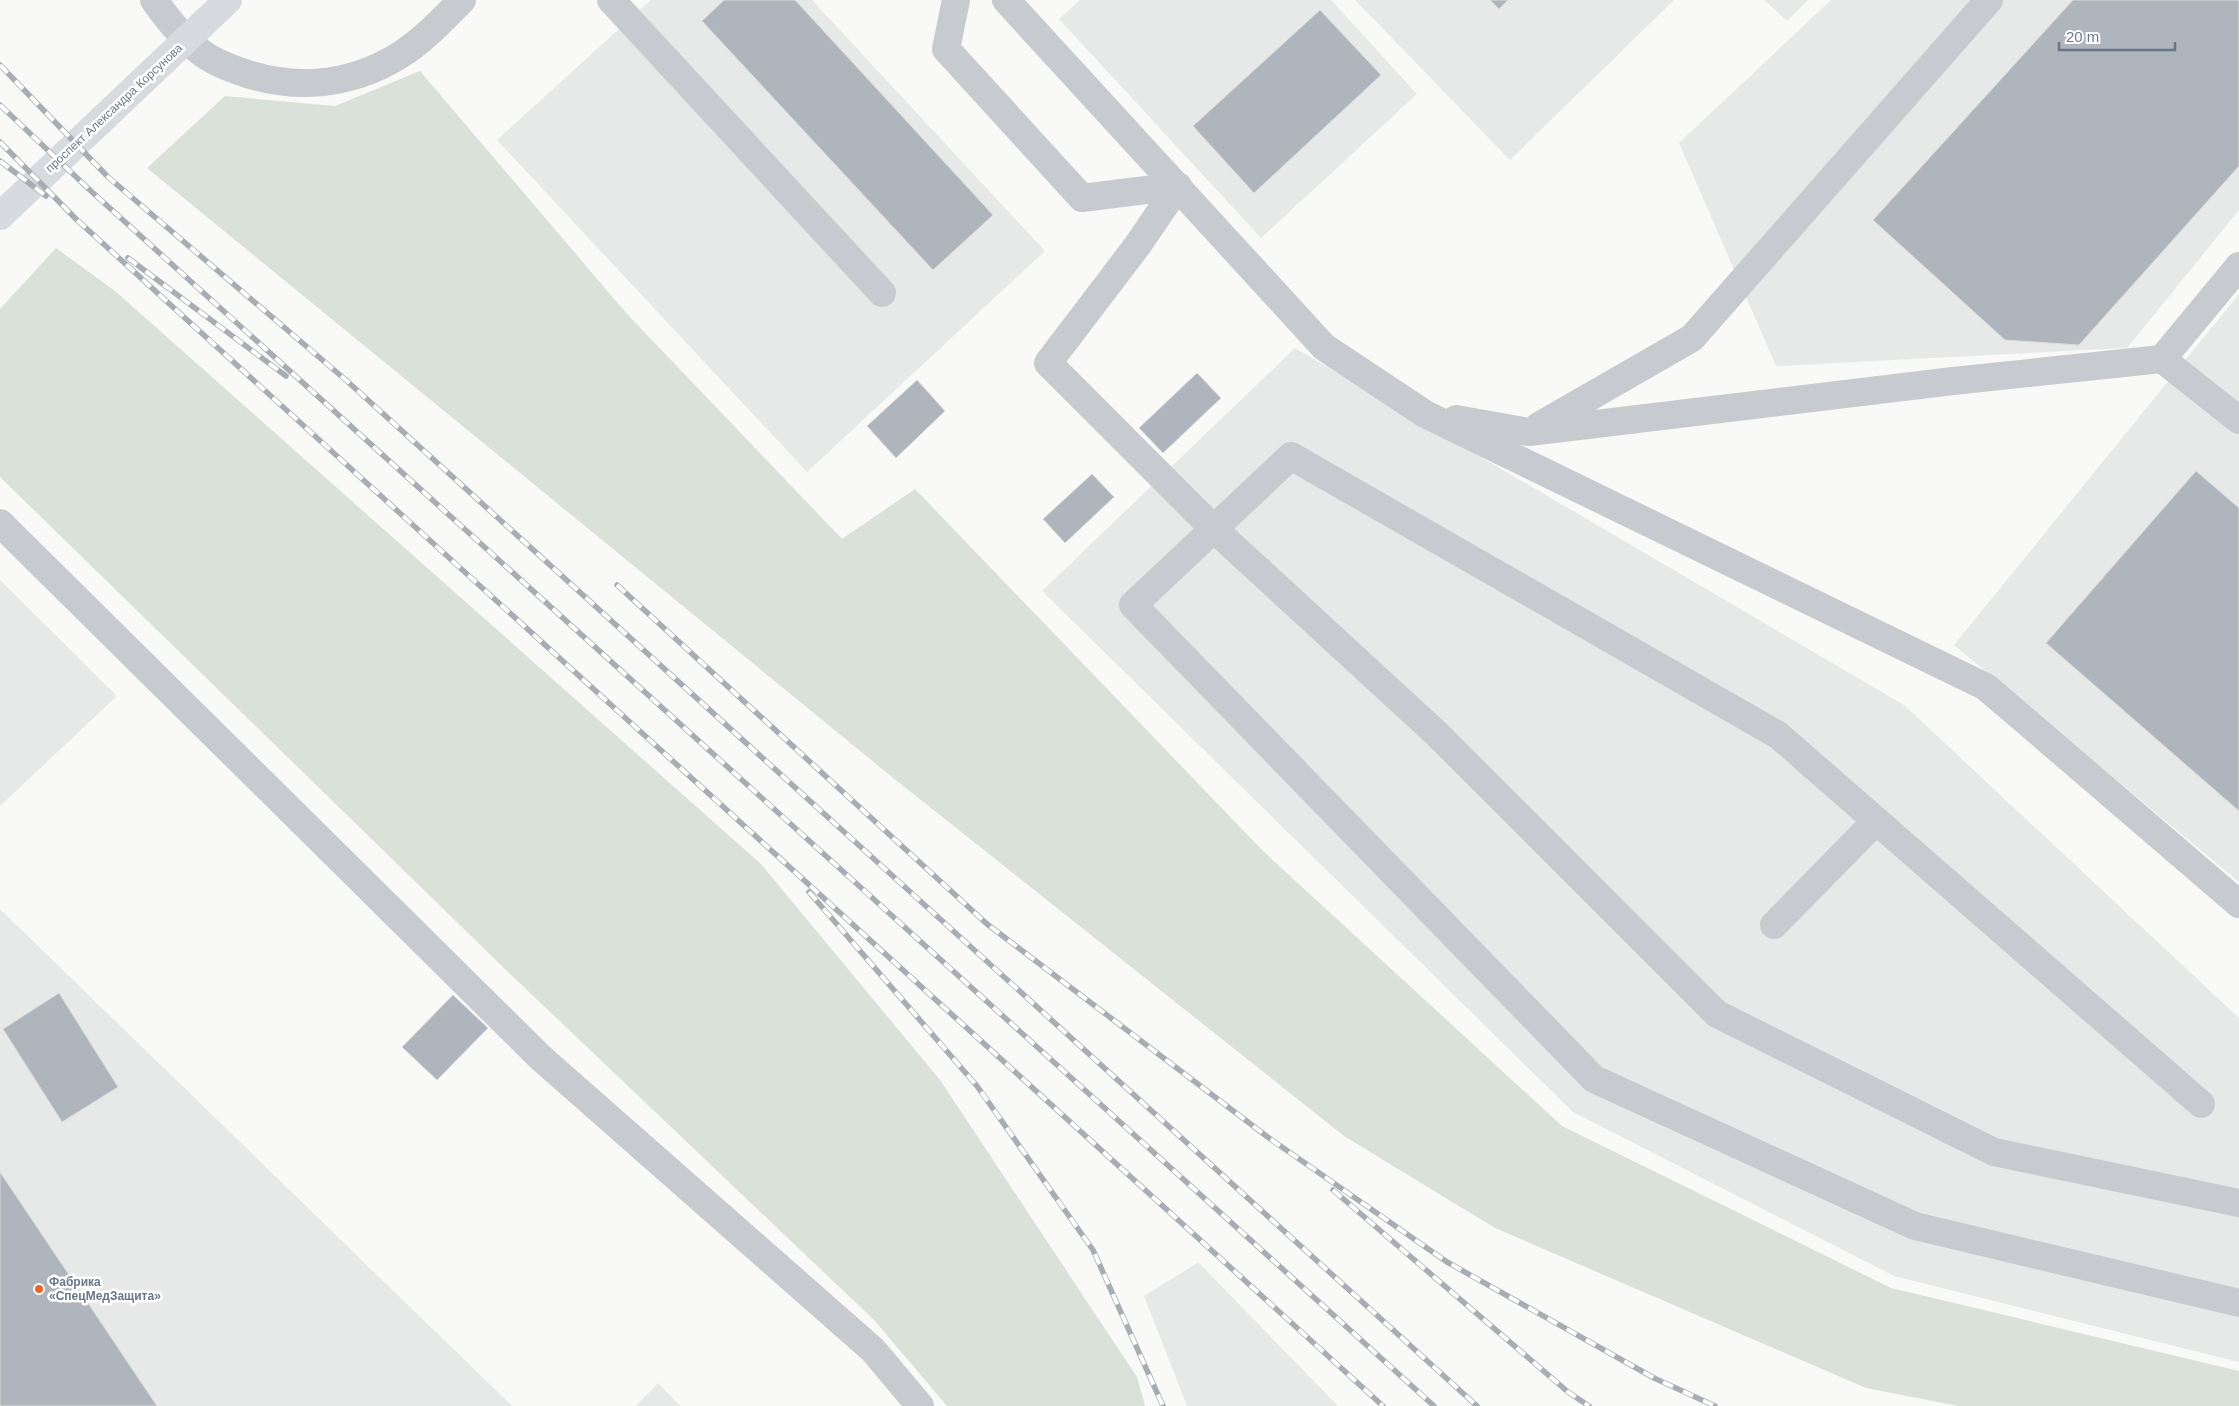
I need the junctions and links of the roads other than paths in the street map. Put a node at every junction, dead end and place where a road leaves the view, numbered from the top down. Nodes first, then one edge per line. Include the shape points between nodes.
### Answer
1 (154, 0) edge
2 (228, 0) edge
3 (462, 0) edge
4 (610, 0) edge
5 (956, 0) edge
6 (1006, 0) edge
7 (1989, 0) edge
8 (1178, 186) junction
9 (0, 216) edge
10 (2239, 266) edge
11 (882, 293) dead end
12 (2162, 359) junction
13 (1425, 414) junction
14 (2239, 420) edge
15 (1529, 432) junction
16 (0, 523) edge
17 (1214, 529) junction
18 (1876, 821) junction
19 (2239, 904) edge
20 (1774, 925) dead end
21 (2201, 1104) dead end
22 (2239, 1203) edge
23 (2239, 1303) edge
24 (920, 1406) edge

1 - 3 street via 184,38 225,66 284,83 319,84 362,73 400,55
2 - 9 main road, проспект Александра Корсунова
4 - 11 street
5 - 8 street via 946,49 1082,198
6 - 8 street
7 - 15 street via 1692,338
8 - 13 street via 1324,347
8 - 17 street via 1048,363
10 - 12 street
12 - 14 street
12 - 15 street
13 - 15 street
13 - 19 street via 1986,687
16 - 24 street via 541,1058 872,1350
17 - 18 street via 1291,456 1778,735
17 - 22 street via 1437,734 1718,1014 1994,1152
17 - 23 street via 1133,605 1594,1079 1915,1226
18 - 20 street
18 - 21 street

